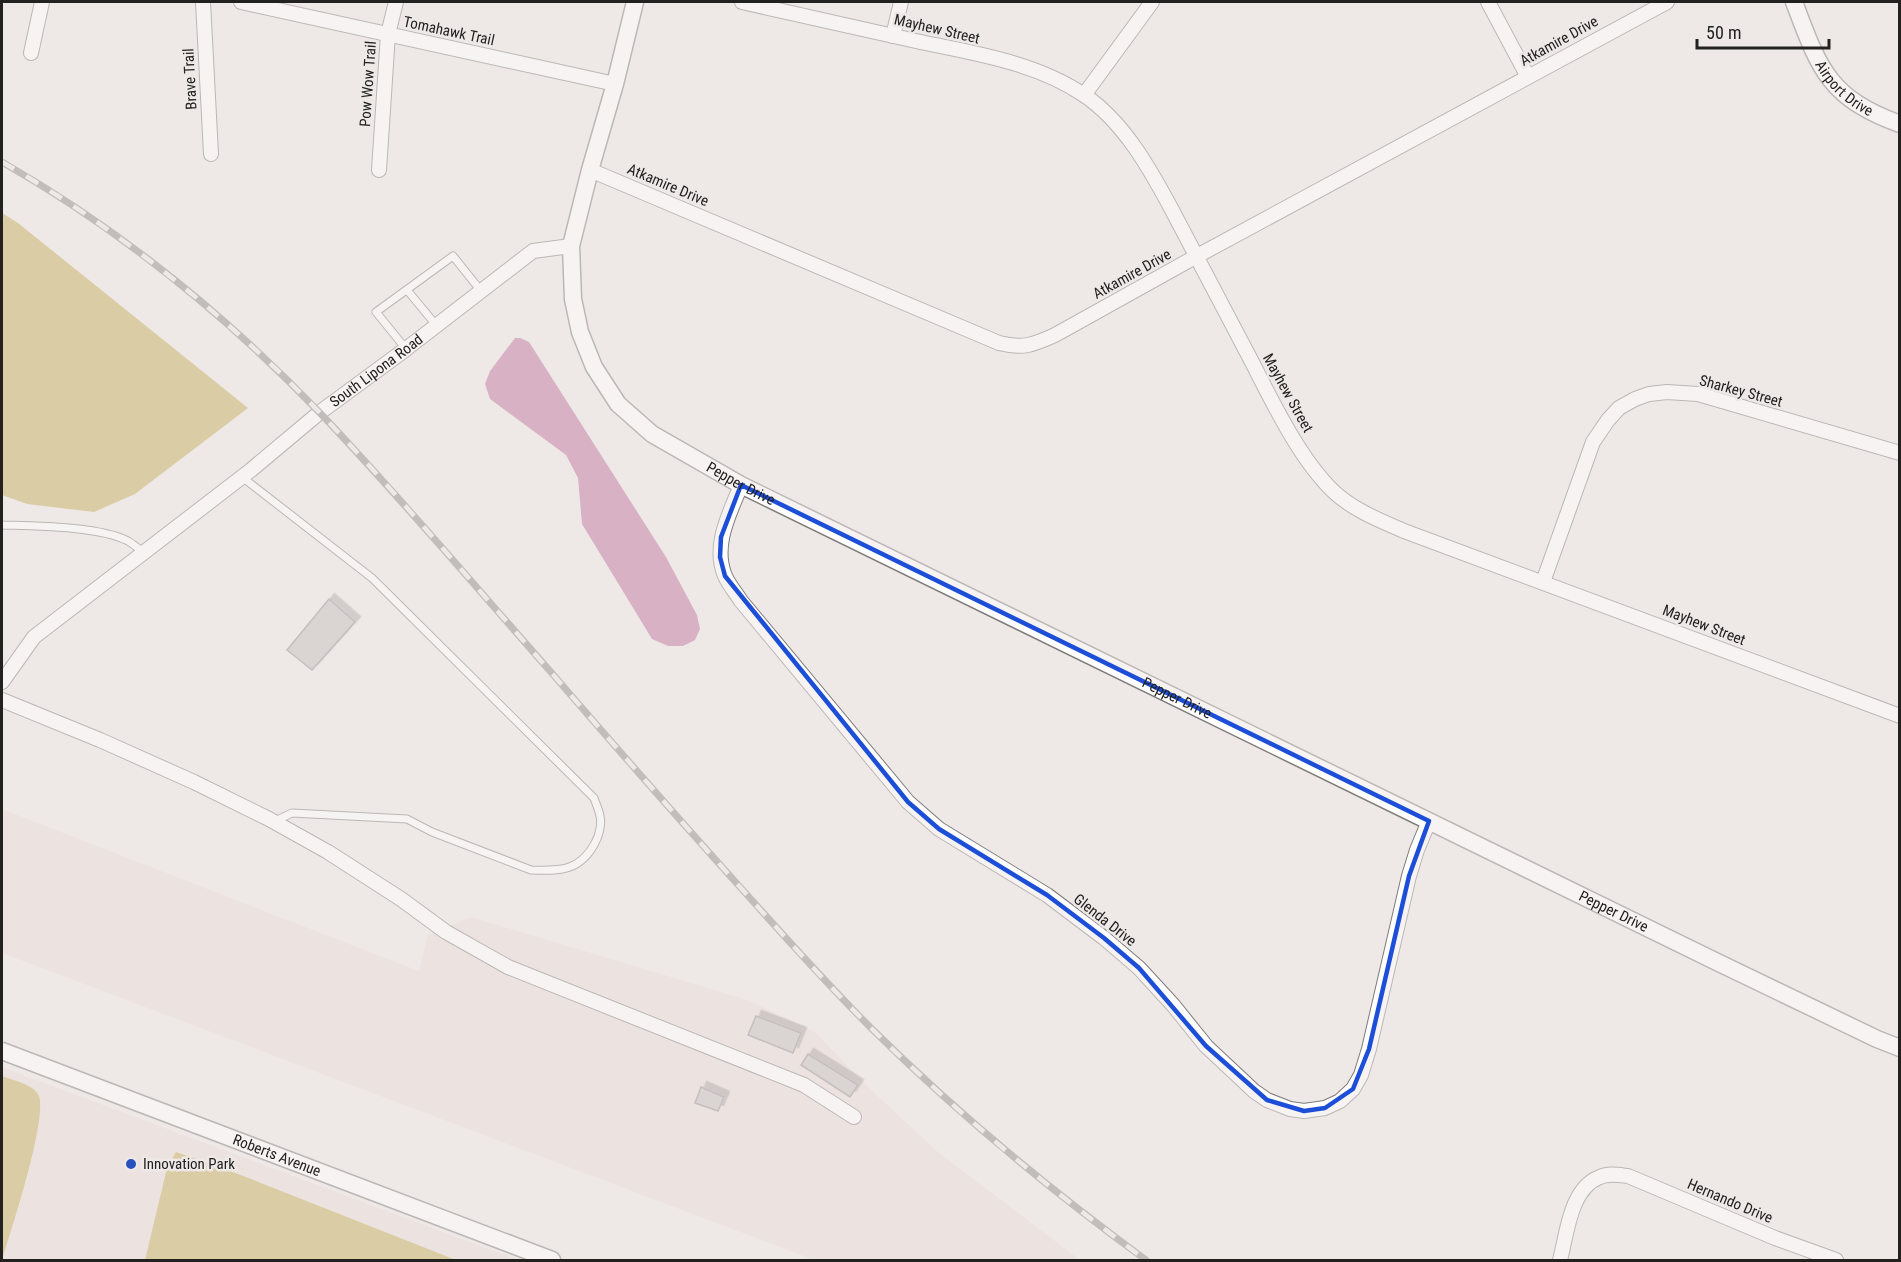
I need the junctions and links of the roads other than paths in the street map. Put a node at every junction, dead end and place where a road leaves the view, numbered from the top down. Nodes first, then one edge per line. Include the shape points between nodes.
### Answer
1 (42, 2) edge
2 (203, 2) edge
3 (241, 2) edge
4 (396, 2) edge
5 (635, 2) edge
6 (742, 2) edge
7 (901, 2) edge
8 (1152, 2) edge
9 (1488, 2) edge
10 (1667, 2) edge
11 (1794, 2) edge
12 (388, 34) junction
13 (893, 36) junction
14 (31, 53) dead end
15 (1528, 77) junction
16 (615, 84) junction
17 (1084, 95) junction
18 (1899, 124) edge
19 (211, 154) dead end
20 (379, 170) dead end
21 (590, 170) junction
22 (572, 246) junction
23 (1197, 256) junction
24 (407, 290) junction
25 (481, 291) junction
26 (436, 325) junction
27 (406, 349) junction
28 (1899, 453) edge
29 (242, 477) junction
30 (741, 484) junction
31 (2, 525) edge
32 (143, 552) junction
33 (1544, 582) junction
34 (2, 682) edge
35 (2, 700) edge
36 (1899, 716) edge
37 (273, 821) junction
38 (1429, 821) junction
39 (1899, 1048) edge
40 (2, 1051) edge
41 (854, 1117) dead end
42 (552, 1260) edge
43 (1560, 1260) edge
44 (1836, 1260) edge

1 - 14 street
2 - 19 street, Brave Trail
3 - 12 street, Tomahawk Trail
4 - 12 street, Pow Wow Trail
5 - 16 street
6 - 13 street, Mayhew Street
7 - 13 street
8 - 17 street
9 - 15 street
10 - 15 street, Atkamire Drive
11 - 18 street, Airport Drive via 1820,65 1836,88 1854,103
12 - 16 street, Tomahawk Trail
12 - 20 street, Pow Wow Trail
13 - 17 street, Mayhew Street via 1035,70
15 - 23 street, Atkamire Drive
16 - 21 street
17 - 23 street, Mayhew Street via 1114,122 1137,152
21 - 22 street
21 - 23 street, Atkamire Drive via 1012,346 1035,344 1055,335
22 - 25 street, South Lipona Road via 533,251
22 - 30 street, Pepper Drive via 573,299 580,332 594,367 618,404 651,434
23 - 33 street, Mayhew Street via 1276,409 1332,490 1369,516
24 - 25 lane via 453,256
24 - 26 lane
24 - 27 lane via 376,312
25 - 26 street, South Lipona Road
26 - 27 street, South Lipona Road
27 - 29 street, South Lipona Road via 319,412
28 - 33 street, Sharkey Street via 1698,394 1667,392 1635,399 1619,408 1593,442
29 - 32 street, South Lipona Road
29 - 37 lane via 372,578 594,798 601,817 598,837 588,855 564,869 545,870 531,870 407,819 292,813
30 - 38 street, Pepper Drive
30 - 38 street, Glenda Drive via 721,537 720,557 725,576 741,601 908,802 939,829 1047,895 1104,939 1139,969 1206,1046 1267,1100 1304,1111 1325,1108 1353,1089 1369,1049 1409,876
31 - 32 lane via 110,534
32 - 34 street, South Lipona Road via 34,637
33 - 36 street, Mayhew Street
35 - 37 street via 121,749
37 - 41 street via 508,967 804,1085
38 - 39 street, Pepper Drive
40 - 42 street, Roberts Avenue
43 - 44 street, Hernando Drive via 1577,1196 1588,1184 1611,1174 1628,1176

